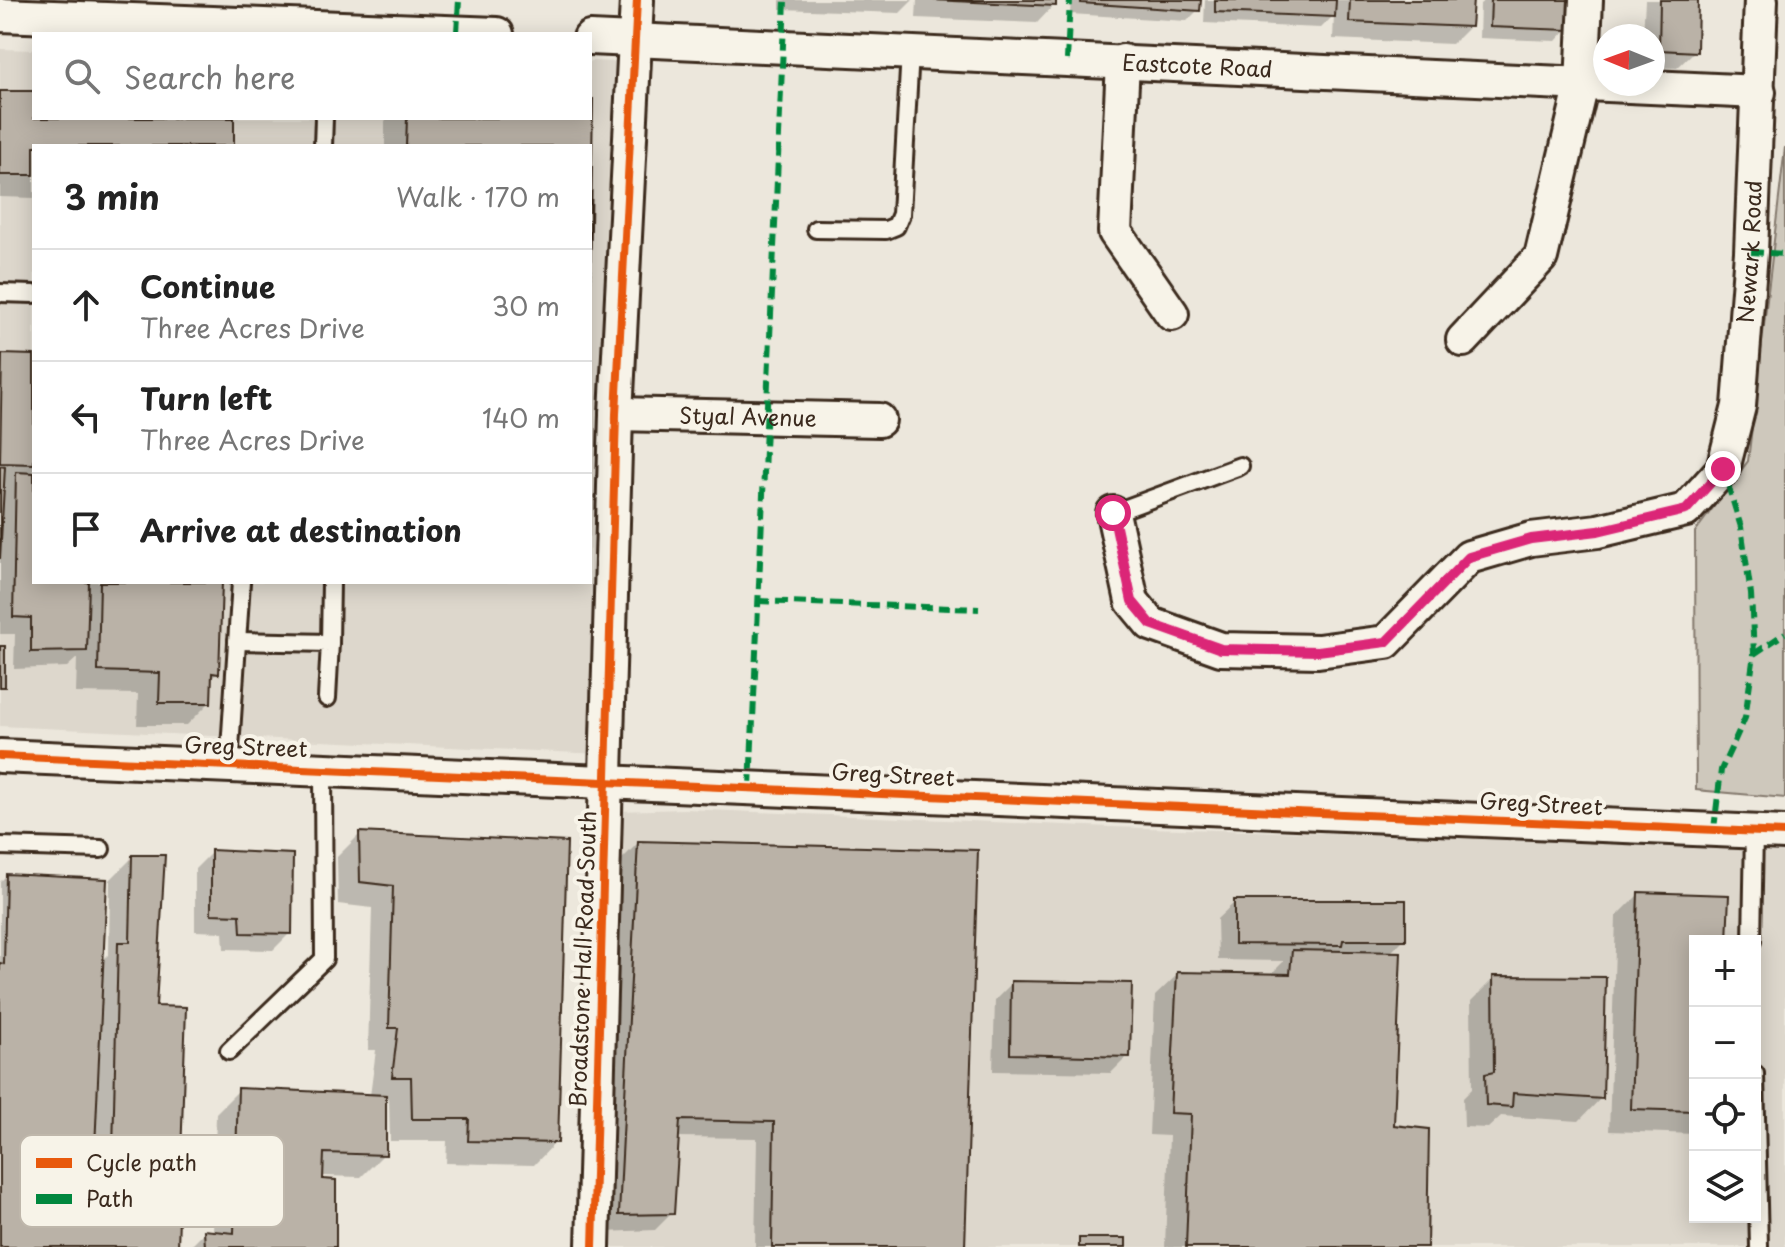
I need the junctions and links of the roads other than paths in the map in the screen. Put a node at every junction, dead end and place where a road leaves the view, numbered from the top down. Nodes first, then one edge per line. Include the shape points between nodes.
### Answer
1 (637, 0) edge
2 (1586, 0) edge
3 (1761, 0) edge
4 (0, 15) edge
5 (445, 32) edge
6 (592, 38) edge
7 (636, 39) junction
8 (910, 52) junction
9 (1123, 61) junction
10 (1582, 84) junction
11 (1759, 92) junction
12 (324, 120) edge
13 (323, 144) edge
14 (816, 229) dead end
15 (0, 293) edge
16 (32, 294) edge
17 (1172, 314) dead end
18 (1463, 340) dead end
19 (616, 414) junction
20 (879, 420) dead end
21 (1240, 466) dead end
22 (1113, 513) joint
23 (241, 584) edge
24 (331, 584) edge
25 (237, 641) junction
26 (330, 643) junction
27 (327, 698) dead end
28 (0, 756) edge
29 (229, 764) junction
30 (323, 768) junction
31 (606, 781) junction
32 (1770, 832) edge
33 (0, 846) edge
34 (101, 849) dead end
35 (1753, 935) edge
36 (229, 1051) dead end
37 (1755, 1079) edge
38 (593, 1247) edge
39 (1759, 1247) edge

1 - 7 street, Broadstone Hall Road South
2 - 10 street
3 - 11 street, Newark Road
4 - 5 street
6 - 7 street, Eastcote Road
7 - 8 street, Eastcote Road
7 - 19 street, Broadstone Hall Road South
8 - 9 street, Eastcote Road
8 - 14 lane via 901,214 896,226
9 - 10 street, Eastcote Road
9 - 17 street via 1115,232
10 - 11 street, Eastcote Road
10 - 18 street via 1541,257
11 - 22 street, Newark Road via 1739,406 1723,469 1686,510 1598,531 1531,539 1469,557 1386,642 1318,651 1221,649 1151,624 1132,601
12 - 13 lane
15 - 16 lane
19 - 20 street, Styal Avenue
19 - 31 street, Broadstone Hall Road South
21 - 22 lane
23 - 25 lane
24 - 26 lane
25 - 26 lane
25 - 29 lane
26 - 27 lane
28 - 29 street, Greg Street
29 - 30 street, Greg Street
30 - 31 street, Greg Street
30 - 36 lane via 324,959
31 - 32 street, Greg Street
31 - 38 street, Broadstone Hall Road South
32 - 35 lane
33 - 34 lane
37 - 39 lane

